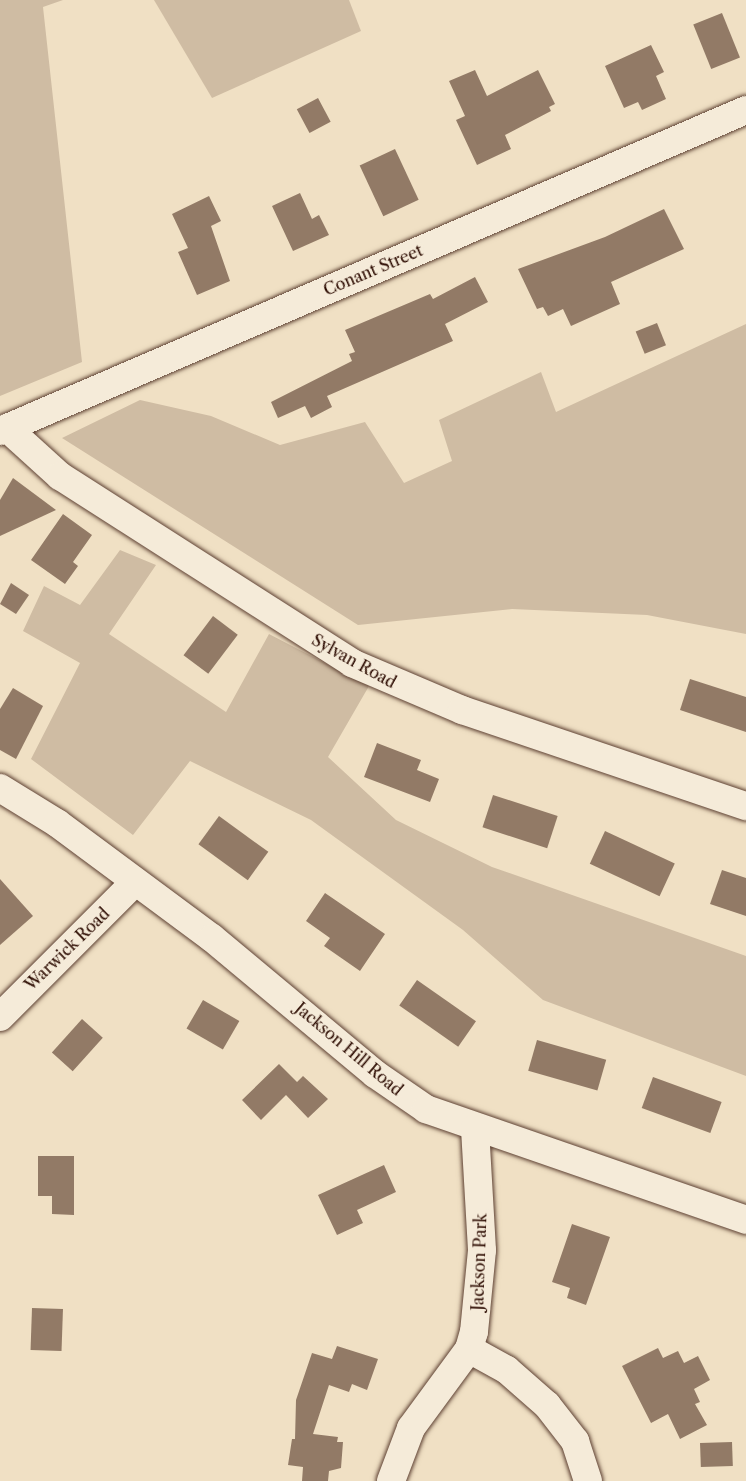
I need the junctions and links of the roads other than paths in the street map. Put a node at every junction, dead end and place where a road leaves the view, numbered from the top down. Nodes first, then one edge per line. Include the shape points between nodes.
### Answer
1 (746, 110) edge
2 (4, 429) edge
3 (0, 789) edge
4 (746, 806) edge
5 (135, 882) junction
6 (0, 1017) edge
7 (475, 1128) junction
8 (746, 1220) edge
9 (469, 1349) junction
10 (391, 1481) edge
11 (588, 1481) edge

1 - 2 street, Conant Street
2 - 4 street, Sylvan Road via 60,476 352,663 462,710
3 - 5 street, Jackson Hill Road via 57,823
5 - 6 street, Warwick Road
5 - 7 street, Jackson Hill Road via 279,991 400,1093 426,1109
7 - 8 street, Jackson Hill Road
7 - 9 street, Jackson Park via 482,1250 478,1311
9 - 10 street, Jackson Park via 421,1411
9 - 11 street via 514,1375 551,1410 575,1441

